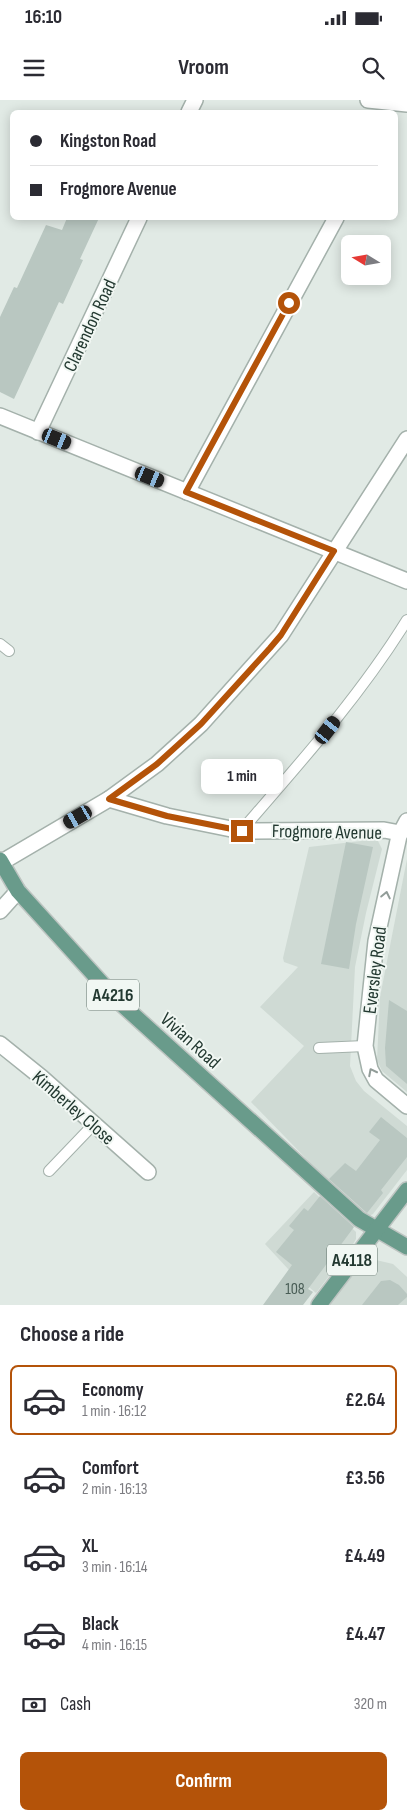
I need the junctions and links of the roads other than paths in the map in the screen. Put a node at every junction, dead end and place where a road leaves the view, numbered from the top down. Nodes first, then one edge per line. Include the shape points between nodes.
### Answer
1 (368, 100) edge
2 (399, 106) edge
3 (138, 220) edge
4 (335, 220) edge
5 (0, 416) edge
6 (38, 432) junction
7 (407, 439) edge
8 (186, 492) junction
9 (334, 551) junction
10 (407, 581) edge
11 (407, 620) edge
12 (0, 644) edge
13 (9, 651) dead end
14 (109, 799) junction
15 (403, 827) edge
16 (242, 831) junction
17 (1, 861) edge
18 (18, 891) junction
19 (0, 911) edge
20 (0, 1044) edge
21 (365, 1046) junction
22 (319, 1048) dead end
23 (407, 1106) edge
24 (94, 1124) junction
25 (49, 1170) dead end
26 (148, 1172) dead end
27 (407, 1190) edge
28 (377, 1229) junction
29 (407, 1247) edge
30 (319, 1305) edge

1 - 2 street
3 - 6 street, Clarendon Road
4 - 8 street
5 - 6 street
6 - 8 street
7 - 9 street
8 - 9 street
9 - 10 street
9 - 14 street via 281,635 201,724 157,764
11 - 16 lane via 385,656
12 - 13 lane
14 - 16 street, Frogmore Avenue via 167,816
14 - 17 street
15 - 16 street, Frogmore Avenue via 384,830
21 -> 15 street, Eversley Road via 376,941
17 - 18 main road, Vivian Road / A4216
18 - 19 street
18 - 28 main road, Vivian Road / A4216 via 117,1000 359,1219
20 - 24 street, Kimberley Close
21 - 22 lane
23 -> 21 street, Eversley Road via 376,1080
24 - 25 lane
24 - 26 street, Kimberley Close
27 - 28 main road, A4118
28 - 29 main road, A4216
28 - 30 main road, A4118

